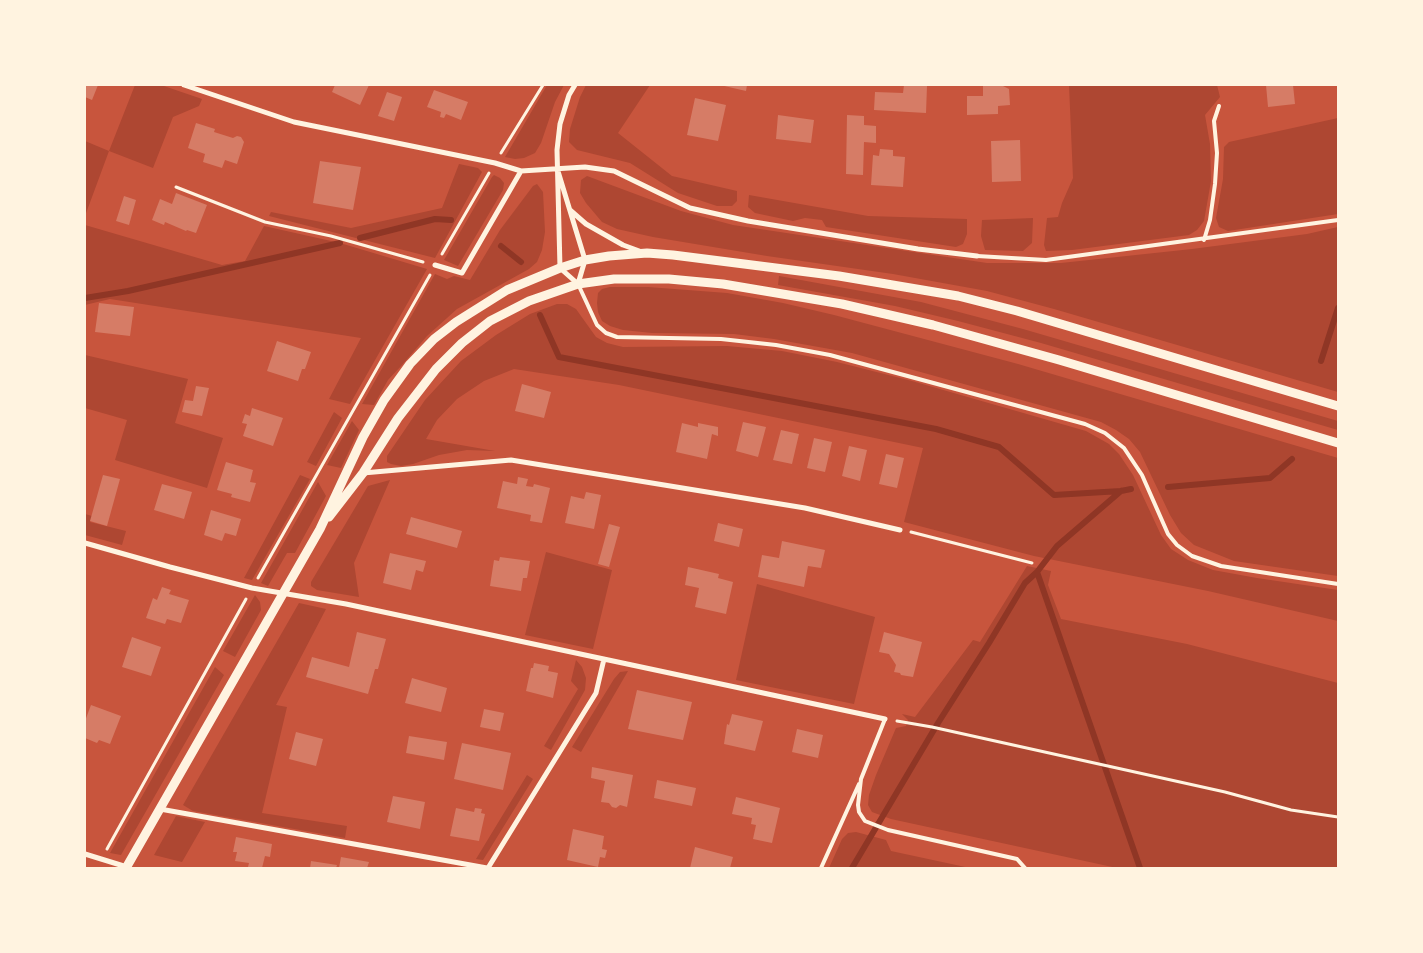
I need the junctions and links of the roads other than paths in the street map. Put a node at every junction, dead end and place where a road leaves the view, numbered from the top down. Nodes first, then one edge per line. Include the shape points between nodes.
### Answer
1 (184, 85) edge
2 (575, 85) edge
3 (1219, 106) dead end
4 (557, 168) junction
5 (521, 171) junction
6 (570, 210) junction
7 (1338, 220) edge
8 (1204, 240) junction
9 (647, 253) junction
10 (977, 256) joint
11 (585, 260) junction
12 (435, 265) road end
13 (560, 268) junction
14 (578, 284) junction
15 (1338, 406) edge
16 (1338, 443) edge
17 (363, 473) junction
18 (320, 529) junction
19 (900, 530) road end
20 (85, 542) edge
21 (1338, 584) edge
22 (283, 593) junction
23 (604, 659) junction
24 (885, 719) joint
25 (861, 780) junction
26 (160, 809) junction
27 (85, 854) edge
28 (127, 867) edge
29 (487, 868) edge
30 (821, 868) edge
31 (1025, 868) edge

1 - 5 street via 294,122
2 - 4 street via 560,124
3 - 8 lane via 1214,121 1215,184
4 - 5 street
4 - 6 street
4 - 10 street via 614,171 690,208 748,221
4 - 13 street
5 - 12 street via 462,273
6 - 9 street via 623,245
6 - 11 street
7 - 8 lane
8 - 10 lane via 1046,260
9 - 11 street
9 - 15 street via 839,276 958,296
11 - 13 street
11 - 14 street
13 - 14 street
13 - 18 street via 507,290 456,322 410,364 363,437
14 - 16 street via 614,278 669,279 723,284 842,304 1059,360
14 - 17 street via 529,301 490,321 462,343 436,369 398,418
14 - 21 lane via 597,325 606,334 617,337 721,339 830,355 1085,424 1124,448 1142,475 1168,534 1192,556 1221,566
17 - 18 street
17 - 19 street via 511,460 805,508
18 - 22 street
20 - 22 street via 170,567
22 - 23 street
22 - 26 street
23 - 24 street
23 - 29 street via 596,693
24 - 25 lane
25 - 30 lane
25 - 31 lane via 858,805 865,821 888,830 1018,859
26 - 28 street
26 - 29 street
27 - 28 street

